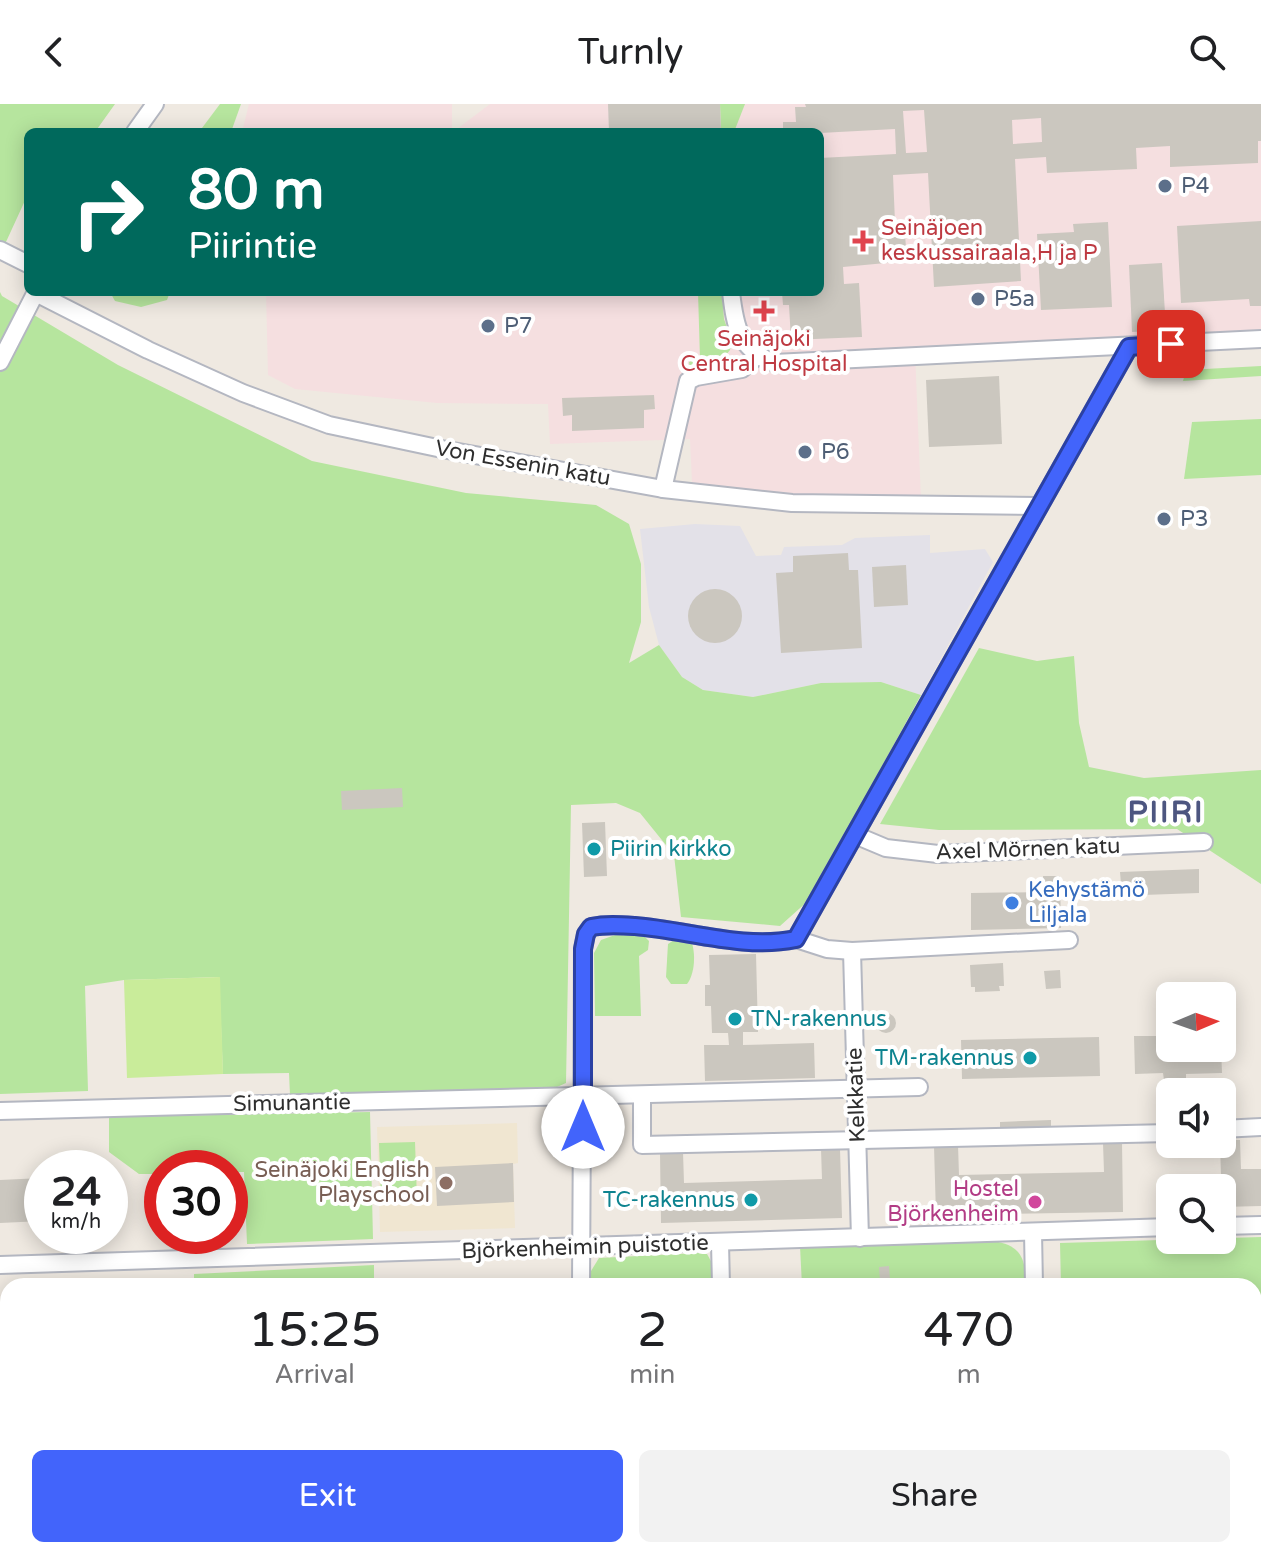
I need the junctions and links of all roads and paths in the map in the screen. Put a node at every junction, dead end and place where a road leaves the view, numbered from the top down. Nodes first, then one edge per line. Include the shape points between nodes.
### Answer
1 (155, 104) edge
2 (138, 128) edge
3 (0, 250) edge
4 (24, 262) edge
5 (34, 296) edge
6 (42, 296) edge
7 (731, 296) edge
8 (1261, 339) edge
9 (1129, 347) junction
10 (757, 356) junction
11 (0, 362) edge
12 (663, 489) junction
13 (1039, 506) junction
14 (855, 835) junction
15 (1204, 842) dead end
16 (796, 939) junction
17 (1069, 940) dead end
18 (852, 951) junction
19 (919, 1087) dead end
20 (856, 1089) junction
21 (642, 1095) junction
22 (583, 1096) junction
23 (0, 1111) edge
24 (1261, 1127) edge
25 (1236, 1128) edge
26 (1156, 1133) edge
27 (857, 1140) junction
28 (1261, 1225) edge
29 (1236, 1226) edge
30 (1156, 1228) edge
31 (1033, 1232) junction
32 (860, 1238) junction
33 (720, 1243) junction
34 (582, 1247) junction
35 (0, 1265) edge
36 (581, 1278) edge
37 (721, 1278) edge
38 (1034, 1278) edge

1 - 2 street
3 - 4 street
5 - 11 street
6 - 12 street, Von Essenin katu via 243,393 329,425
7 - 10 street via 742,338
8 - 9 street
9 - 10 street via 790,364
9 - 13 street
10 - 12 street via 742,369 688,381
12 - 13 street, Von Essenin katu via 792,503
13 - 14 street
14 - 15 street, Axel Mörnen katu via 886,848 938,854
14 - 16 street
16 - 18 street
16 - 22 street via 723,939 650,928 591,927 583,949
17 - 18 street
18 - 20 street, Kelkkatie
19 - 20 street, Simunantie
20 - 21 street, Simunantie
20 - 27 street, Kelkkatie
21 - 22 street, Simunantie
21 - 27 street via 642,1145
22 - 23 street, Simunantie
22 - 34 street
24 - 25 street
26 - 27 street
27 - 32 street, Kelkkatie
28 - 29 street
30 - 31 street, Björkenheimin puistotie
31 - 32 street, Björkenheimin puistotie
31 - 38 street
32 - 33 street, Björkenheimin puistotie
33 - 34 street, Björkenheimin puistotie
33 - 37 street
34 - 35 street, Björkenheimin puistotie
34 - 36 street

